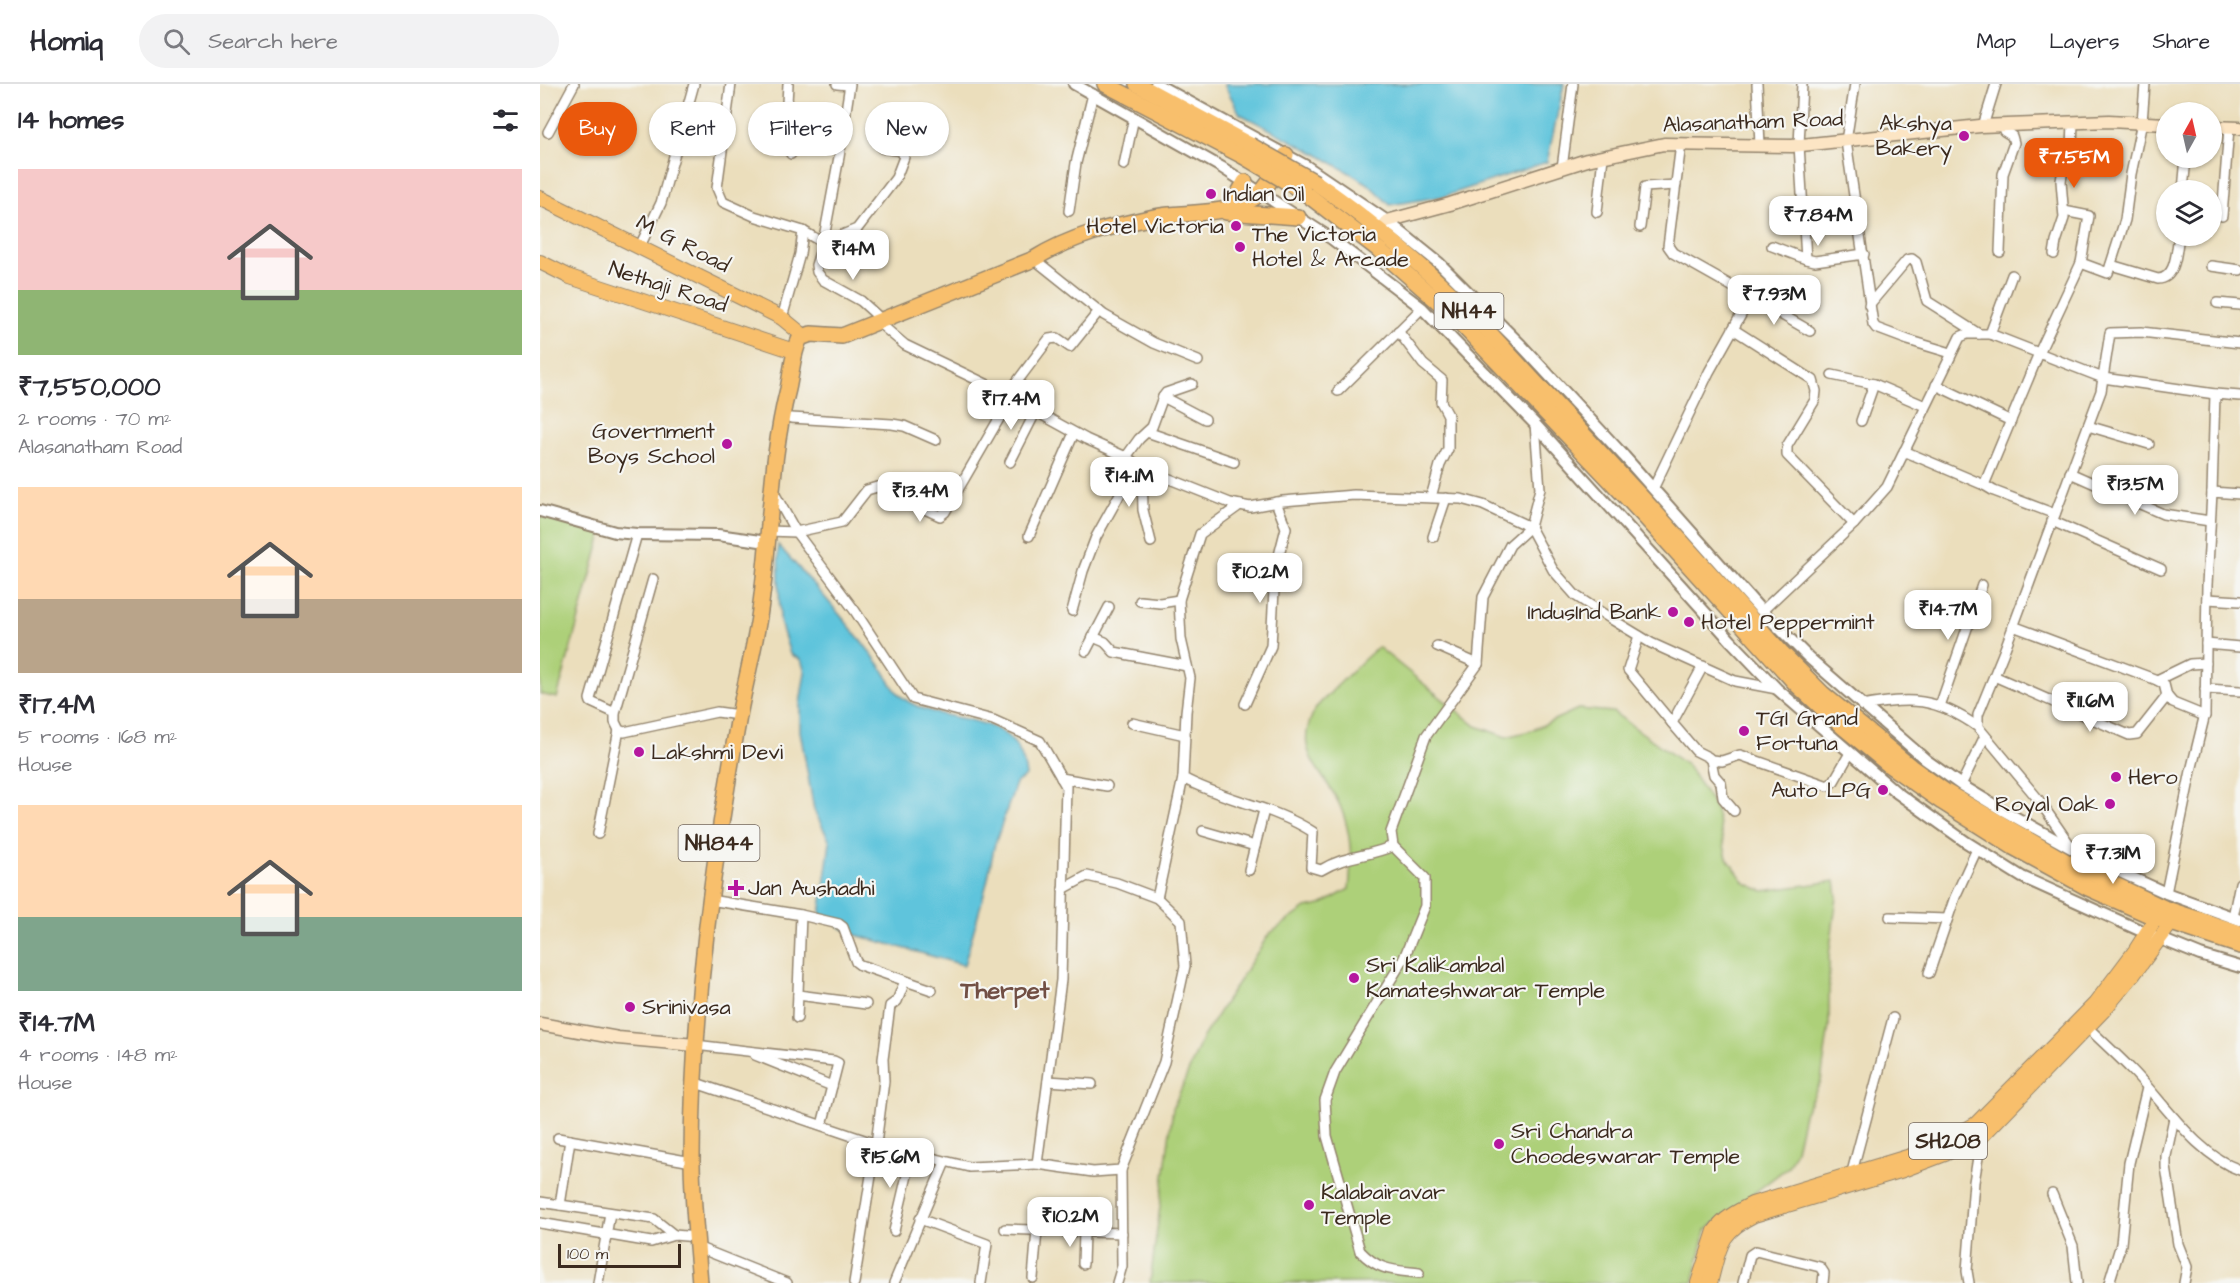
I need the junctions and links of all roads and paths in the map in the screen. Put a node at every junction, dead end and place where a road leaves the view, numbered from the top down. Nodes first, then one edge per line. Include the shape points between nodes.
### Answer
1 (574, 84) edge
2 (694, 84) edge
3 (731, 84) edge
4 (788, 84) edge
5 (837, 84) edge
6 (849, 84) edge
7 (1074, 84) edge
8 (1105, 84) edge
9 (1137, 84) edge
10 (1156, 84) edge
11 (1573, 84) edge
12 (1757, 84) edge
13 (1802, 84) edge
14 (1855, 84) edge
15 (1996, 84) edge
16 (2145, 84) edge
17 (1093, 94) junction
18 (787, 102) edge
19 (1134, 117) junction
20 (2142, 122) junction
21 (2073, 123) junction
22 (2156, 123) edge
23 (2003, 125) junction
24 (1983, 126) junction
25 (2234, 128) edge
26 (548, 132) dead end
27 (1846, 141) junction
28 (1681, 144) junction
29 (1798, 145) junction
30 (1760, 146) junction
31 (1247, 151) junction
32 (1286, 155) junction
33 (903, 156) edge
34 (1603, 157) junction
35 (1124, 165) dead end
36 (1562, 168) junction
37 (1245, 183) junction
38 (1676, 185) junction
39 (1310, 187) junction
40 (1260, 193) junction
41 (540, 198) edge
42 (1231, 207) junction
43 (1069, 211) dead end
44 (1213, 211) junction
45 (2064, 211) junction
46 (1597, 213) dead end
47 (2222, 216) dead end
48 (1298, 217) junction
49 (1386, 221) junction
50 (1640, 227) dead end
51 (803, 231) junction
52 (822, 243) junction
53 (640, 246) junction
54 (1772, 246) dead end
55 (2177, 246) edge
56 (2000, 252) dead end
57 (1864, 254) junction
58 (2054, 254) dead end
59 (1034, 258) junction
60 (1806, 260) junction
61 (540, 262) edge
62 (2081, 264) junction
63 (2111, 265) junction
64 (2211, 266) dead end
65 (2240, 270) edge
66 (2012, 275) dead end
67 (1751, 297) junction
68 (2217, 303) dead end
69 (1869, 305) junction
70 (2240, 305) edge
71 (1422, 308) junction
72 (1099, 311) junction
73 (782, 318) junction
74 (880, 321) junction
75 (1733, 329) junction
76 (1810, 331) dead end
77 (800, 332) junction
78 (1398, 332) junction
79 (1979, 334) junction
80 (1990, 334) junction
81 (2240, 343) edge
82 (789, 350) junction
83 (1952, 353) junction
84 (2039, 353) junction
85 (1198, 361) dead end
86 (1832, 375) dead end
87 (2103, 378) junction
88 (1192, 384) dead end
89 (1874, 384) junction
90 (1936, 385) junction
91 (1338, 391) dead end
92 (2215, 394) junction
93 (1009, 396) junction
94 (2240, 396) edge
95 (1163, 397) junction
96 (1925, 406) junction
97 (1036, 411) junction
98 (787, 412) junction
99 (1205, 419) dead end
100 (1861, 421) dead end
101 (2011, 421) junction
102 (1535, 424) junction
103 (2088, 426) junction
104 (1147, 432) junction
105 (1074, 433) junction
106 (936, 440) dead end
107 (2149, 444) dead end
108 (1904, 451) junction
109 (1126, 457) junction
110 (1010, 462) dead end
111 (1234, 462) dead end
112 (1139, 467) junction
113 (2070, 473) junction
114 (1984, 485) junction
115 (772, 489) junction
116 (1653, 489) junction
117 (2212, 492) junction
118 (2240, 494) edge
119 (1431, 497) junction
120 (1446, 498) junction
121 (1276, 502) junction
122 (1240, 505) junction
123 (540, 511) edge
124 (2053, 518) junction
125 (2210, 521) junction
126 (1854, 524) junction
127 (1530, 527) junction
128 (796, 532) junction
129 (637, 534) junction
130 (1029, 536) dead end
131 (768, 537) junction
132 (1433, 537) dead end
133 (1151, 543) dead end
134 (2161, 569) dead end
135 (653, 579) dead end
136 (1982, 585) dead end
137 (2207, 599) junction
138 (1179, 600) junction
139 (1140, 601) dead end
140 (2240, 601) edge
141 (1109, 607) dead end
142 (1072, 611) dead end
143 (1762, 611) junction
144 (2013, 626) junction
145 (1638, 636) junction
146 (1093, 637) junction
147 (2206, 644) junction
148 (1437, 646) dead end
149 (2240, 647) edge
150 (1086, 651) dead end
151 (2206, 663) junction
152 (1478, 664) junction
153 (1187, 666) junction
154 (1703, 666) junction
155 (1994, 676) junction
156 (2157, 680) junction
157 (1777, 689) junction
158 (2205, 689) junction
159 (2240, 691) edge
160 (2167, 696) junction
161 (1245, 704) dead end
162 (1862, 706) junction
163 (1940, 706) junction
164 (615, 713) junction
165 (739, 715) junction
166 (2205, 716) junction
167 (1132, 723) dead end
168 (1672, 723) junction
169 (1978, 727) junction
170 (619, 729) junction
171 (1185, 735) junction
172 (1984, 736) junction
173 (1850, 753) junction
174 (1711, 760) junction
175 (1061, 778) junction
176 (1184, 778) junction
177 (1961, 785) junction
178 (1107, 786) dead end
179 (1264, 810) junction
180 (1734, 811) dead end
181 (1203, 831) dead end
182 (598, 834) dead end
183 (1255, 846) junction
184 (1393, 846) junction
185 (1977, 849) junction
186 (2073, 850) junction
187 (1249, 870) dead end
188 (2240, 883) edge
189 (1063, 889) junction
190 (2166, 893) junction
191 (1156, 898) junction
192 (710, 900) junction
193 (801, 915) junction
194 (1890, 917) dead end
195 (2156, 918) junction
196 (1947, 919) junction
197 (2236, 919) edge
198 (2171, 923) junction
199 (2146, 933) junction
200 (2240, 933) edge
201 (2160, 938) junction
202 (2240, 946) edge
203 (2240, 968) edge
204 (1929, 973) dead end
205 (905, 981) junction
206 (932, 990) dead end
207 (798, 995) junction
208 (866, 1004) dead end
209 (797, 1018) dead end
210 (1893, 1018) dead end
211 (540, 1024) edge
212 (2087, 1027) junction
213 (695, 1046) junction
214 (744, 1050) junction
215 (1048, 1081) junction
216 (693, 1082) junction
217 (1092, 1084) dead end
218 (832, 1086) junction
219 (2147, 1088) junction
220 (2174, 1118) junction
221 (822, 1125) junction
222 (1979, 1129) junction
223 (558, 1138) dead end
224 (570, 1140) junction
225 (876, 1144) junction
226 (912, 1154) junction
227 (692, 1162) junction
228 (945, 1162) junction
229 (1037, 1164) junction
230 (1121, 1170) junction
231 (2240, 1170) edge
232 (1852, 1172) junction
233 (2052, 1194) dead end
234 (540, 1202) edge
235 (560, 1205) junction
236 (610, 1213) junction
237 (920, 1219) junction
238 (540, 1223) edge
239 (1005, 1229) dead end
240 (1037, 1230) junction
241 (894, 1231) dead end
242 (1084, 1232) junction
243 (606, 1233) junction
244 (1122, 1233) junction
245 (674, 1235) junction
246 (697, 1242) junction
247 (1083, 1264) dead end
248 (1419, 1273) dead end
249 (1033, 1278) dead end
250 (598, 1283) edge
251 (700, 1283) edge
252 (787, 1283) edge
253 (855, 1283) edge
254 (894, 1283) edge
255 (981, 1283) edge
256 (1118, 1283) edge
257 (1698, 1283) edge
258 (1710, 1283) edge
259 (1743, 1283) edge
260 (1823, 1283) edge
261 (1969, 1283) edge
262 (2077, 1283) edge
263 (2109, 1283) edge
264 (2184, 1283) edge

1 - 26 street
2 - 53 street via 661,203
3 - 51 street via 717,188 723,202
4 - 18 street
5 - 6 street
6 - 52 street
7 - 17 street
8 - 31 highway, NH44
9 - 31 highway, NH44
10 - 32 street
11 - 36 street
12 - 30 street
13 - 29 street
14 - 27 street
15 - 24 street
16 - 20 street
17 - 19 street
17 - 43 street
19 - 35 street
19 - 37 street
20 - 21 main road, Alasanatham Road
20 - 22 main road, Alasanatham Road
20 - 63 street via 2125,220
21 - 23 main road, Alasanatham Road
21 - 45 street via 2072,147 2061,181
23 - 24 main road, Alasanatham Road
23 - 56 street via 2014,143 2003,170
24 - 27 main road, Alasanatham Road
25 - 47 street
27 - 29 main road, Alasanatham Road
27 - 57 street
28 - 30 main road, Alasanatham Road
28 - 34 main road, Alasanatham Road
28 - 38 street
29 - 30 main road, Alasanatham Road
29 - 60 street
31 - 39 highway, NH44, bridge
32 - 40 highway
32 - 49 street
33 - 52 street via 896,178 857,229
34 - 36 main road, Alasanatham Road
34 - 46 street
36 - 49 main road, Alasanatham Road
37 - 40 street
37 - 42 highway
38 - 50 street via 1645,187
38 - 67 street via 1670,250
39 - 195 highway, NH44 via 1450,312 1645,517 1797,685 1843,727 1915,784 2013,847 2088,888
39 - 200 highway, NH44 via 1372,225 1445,288 1781,652 1823,694 1911,767 1946,792 2067,862 2171,911
40 - 42 highway
40 - 48 street
41 - 53 main road, M G Road
42 - 44 highway
44 - 48 highway
44 - 59 highway via 1156,217 1078,236
45 - 58 street
45 - 62 street via 2089,216
48 - 71 street
49 - 116 street via 1439,263 1521,345
51 - 52 street
51 - 73 street
52 - 74 street via 817,272 823,280 861,301
53 - 73 main road, M G Road
54 - 60 street
55 - 63 street via 2173,268 2164,278
57 - 60 street via 1826,261
57 - 69 street
59 - 72 street
59 - 74 highway
61 - 82 main road, Nethaji Road via 570,277
62 - 63 street via 2108,273
62 - 84 street
64 - 65 street
66 - 80 street
67 - 75 street
67 - 76 street
68 - 70 street
69 - 79 street via 1912,259 1929,304
69 - 83 street via 1876,328
71 - 78 street
71 - 102 street
72 - 85 street via 1154,343
72 - 93 street via 1070,347 1056,338 1049,339
73 - 77 main road, M G Road
74 - 77 highway via 842,336
74 - 93 street via 905,345
75 - 116 street
75 - 126 street via 1813,380 1816,396 1787,446 1787,455
77 - 82 highway, NH844
78 - 91 street
78 - 119 street via 1423,364 1442,380 1448,449
79 - 80 street
79 - 83 street via 1960,337
80 - 84 street
81 - 87 street via 2141,332 2110,333
82 - 98 highway, NH844 via 779,386
83 - 90 street
84 - 87 street
84 - 101 street
86 - 89 street
87 - 92 street
87 - 103 street
88 - 95 street
89 - 96 street
89 - 100 street
90 - 96 street
90 - 101 street
92 - 94 street
92 - 117 street
93 - 97 street
93 - 128 street via 940,516 872,487 842,522
95 - 99 street
95 - 104 street
96 - 108 street
97 - 105 street
97 - 110 street
98 - 106 street via 904,426
98 - 115 highway, NH844
101 - 114 street
102 - 127 street via 1540,489
102 - 157 street
103 - 107 street
103 - 113 street
104 - 109 street
104 - 111 street
105 - 109 street
105 - 130 street
108 - 114 street
108 - 126 street via 1887,487
109 - 112 street
112 - 122 street
112 - 133 street
112 - 142 street via 1096,537
113 - 124 street
113 - 125 street via 2163,514
114 - 124 street
115 - 128 street
115 - 131 highway, NH844
116 - 143 street
117 - 118 street
117 - 125 street
119 - 120 street
119 - 121 street via 1354,495
120 - 127 street via 1483,505
120 - 132 street
121 - 122 street
121 - 161 street via 1286,528 1275,571 1271,646
122 - 138 street via 1200,534
123 - 129 street via 615,532
124 - 134 street
124 - 144 street
125 - 137 street
126 - 143 street
127 - 145 street via 1553,570 1576,596
127 - 152 street via 1510,545 1483,597
128 - 131 street
128 - 175 street via 913,699 993,720 1040,741
129 - 131 street
129 - 164 street via 590,699 594,705
131 - 165 highway, NH844 via 759,619
135 - 164 street
136 - 163 street
137 - 140 street
137 - 147 street
138 - 139 street
138 - 153 street
141 - 146 street
143 - 162 street
144 - 155 street
144 - 156 street
145 - 154 street
145 - 168 street via 1628,670
146 - 150 street
146 - 153 street via 1114,652
147 - 149 street
147 - 151 street
148 - 152 street
151 - 156 street via 2190,664
151 - 158 street
152 - 184 street via 1426,736 1391,832
153 - 171 street via 1190,678
154 - 157 street via 1735,681
154 - 168 street
155 - 160 street via 2133,735
155 - 169 street via 1978,715
156 - 160 street via 2164,684
157 - 173 street
158 - 159 street
158 - 166 street
160 - 166 street
162 - 163 street via 1898,700
162 - 177 street
163 - 169 street
164 - 170 street
165 - 170 street via 717,712 624,732
165 - 192 highway, NH844
166 - 190 street
167 - 171 street
168 - 174 street via 1696,752
169 - 172 street
170 - 182 street
171 - 176 street
172 - 177 street
172 - 186 street via 2038,799
173 - 174 street via 1828,786 1740,755
173 - 185 street via 1896,792
174 - 180 street via 1723,798
175 - 178 street
175 - 189 street via 1066,786
176 - 179 street
176 - 191 street
177 - 186 street
179 - 183 street
179 - 184 street via 1313,832 1311,867 1321,870 1337,860
181 - 183 street
183 - 187 street
184 - 248 street via 1425,878 1425,906 1404,958 1335,1072 1325,1109 1327,1136 1360,1251 1371,1263 1385,1269
185 - 196 street
185 - 199 street via 2022,877
186 - 190 street
188 - 197 street
189 - 191 street via 1087,876 1117,882
189 - 215 street via 1061,981
190 - 197 street
191 - 230 street via 1180,921 1185,966 1164,1062
192 - 193 street
192 - 213 highway, NH844
193 - 205 street via 839,924 856,962
193 - 207 street
194 - 196 street
195 - 198 highway, NH44
195 - 199 main road, SH208
196 - 204 street
198 - 201 main road, SH208
198 - 202 highway, NH44
199 - 201 street
199 - 222 main road, SH208 via 2095,1004
201 - 203 street
201 - 212 main road, SH208
205 - 206 street
205 - 225 street via 897,1001 890,1006
207 - 208 street
207 - 209 street
210 - 232 street
211 - 213 main road
212 - 219 street
212 - 222 main road, SH208
213 - 214 street
213 - 216 highway, NH844
214 - 218 street
214 - 218 street via 834,1060 838,1063
215 - 217 street
215 - 229 street
216 - 221 street
216 - 227 highway, NH844
218 - 221 street
219 - 220 street
219 - 263 street via 2129,1163 2121,1244
220 - 231 street via 2224,1165
220 - 264 street via 2166,1167 2178,1244 2187,1267
221 - 225 street
222 - 232 main road, SH208 via 1927,1151
222 - 258 main road, SH208 via 1935,1158 1754,1215 1737,1224 1720,1244
222 - 261 street
223 - 224 street
224 - 227 street
224 - 235 street
225 - 226 street
225 - 253 street
226 - 228 street
226 - 241 street
227 - 246 highway, NH844
228 - 229 street via 969,1167
228 - 237 street
229 - 230 street via 1094,1172
230 - 244 street
232 - 257 main road, SH208 via 1738,1211 1715,1231
233 - 262 street via 2073,1246
234 - 235 street
235 - 236 street
236 - 243 street
236 - 245 street via 654,1219
237 - 254 street
237 - 255 street via 987,1244
238 - 243 street
239 - 240 street
240 - 242 street
240 - 249 street
242 - 244 street
242 - 247 street
243 - 245 street via 651,1242
243 - 250 street
244 - 256 street
245 - 246 street
246 - 251 highway, NH844
246 - 252 street
259 - 260 street via 1750,1255 1756,1251 1820,1267

